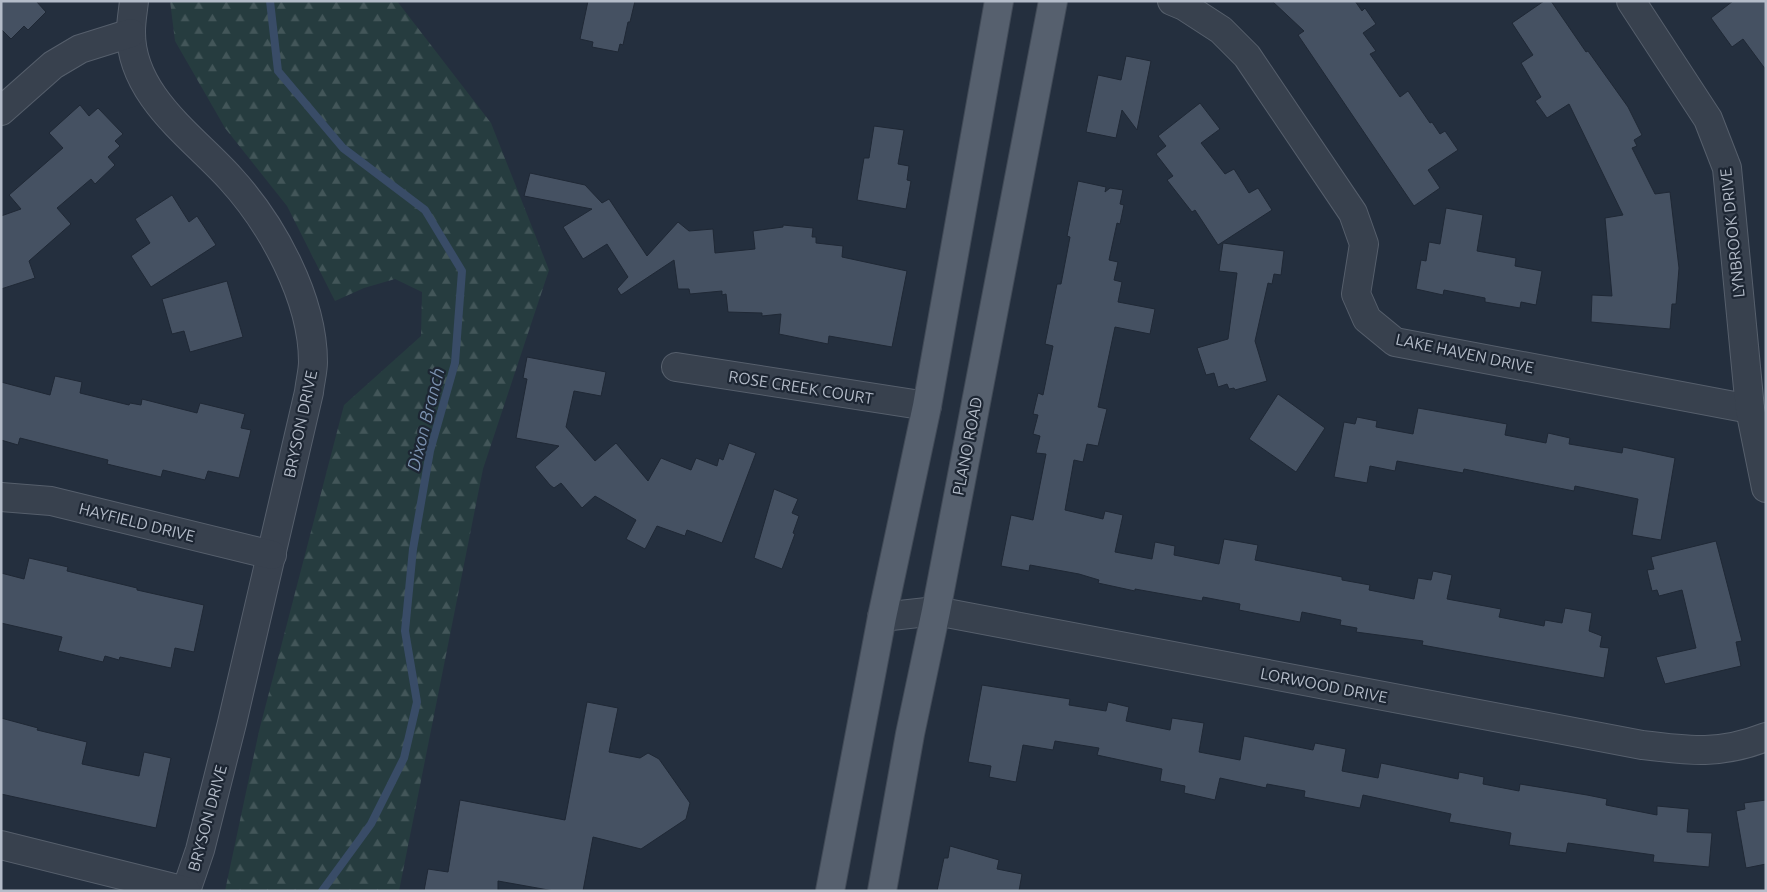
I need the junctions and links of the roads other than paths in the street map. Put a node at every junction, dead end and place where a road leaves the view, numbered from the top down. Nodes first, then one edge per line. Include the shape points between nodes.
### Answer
1 (134, 1) edge
2 (999, 1) edge
3 (1053, 1) edge
4 (1172, 1) edge
5 (1631, 1) edge
6 (131, 33) junction
7 (1, 111) edge
8 (676, 367) dead end
9 (926, 406) junction
10 (1750, 409) junction
11 (1766, 488) edge
12 (1, 497) edge
13 (272, 555) junction
14 (936, 611) junction
15 (882, 617) junction
16 (1766, 738) edge
17 (1, 845) edge
18 (186, 891) edge
19 (830, 891) edge
20 (882, 891) edge

1 - 6 street, BRYSON DRIVE
2 - 9 main road
3 - 14 main road, PLANO ROAD
4 - 10 street, LAKE HAVEN DRIVE via 1221,30 1247,56 1353,213 1364,244 1356,294 1367,319 1395,342
5 - 10 street, LYNBROOK DRIVE via 1708,119 1727,168
6 - 7 street via 80,49 53,65
6 - 13 street, BRYSON DRIVE via 136,65 159,105 173,123 230,178 254,207 279,247 310,326 313,362 309,392
8 - 9 street, ROSE CREEK COURT
9 - 15 main road
10 - 11 street, LYNBROOK DRIVE
12 - 13 street, HAYFIELD DRIVE via 51,501
13 - 18 street, BRYSON DRIVE via 200,850
14 - 15 street, LORWOOD DRIVE
14 - 16 street, LORWOOD DRIVE via 1642,745 1693,751 1739,747
14 - 20 main road, PLANO ROAD
15 - 19 main road
17 - 18 street

